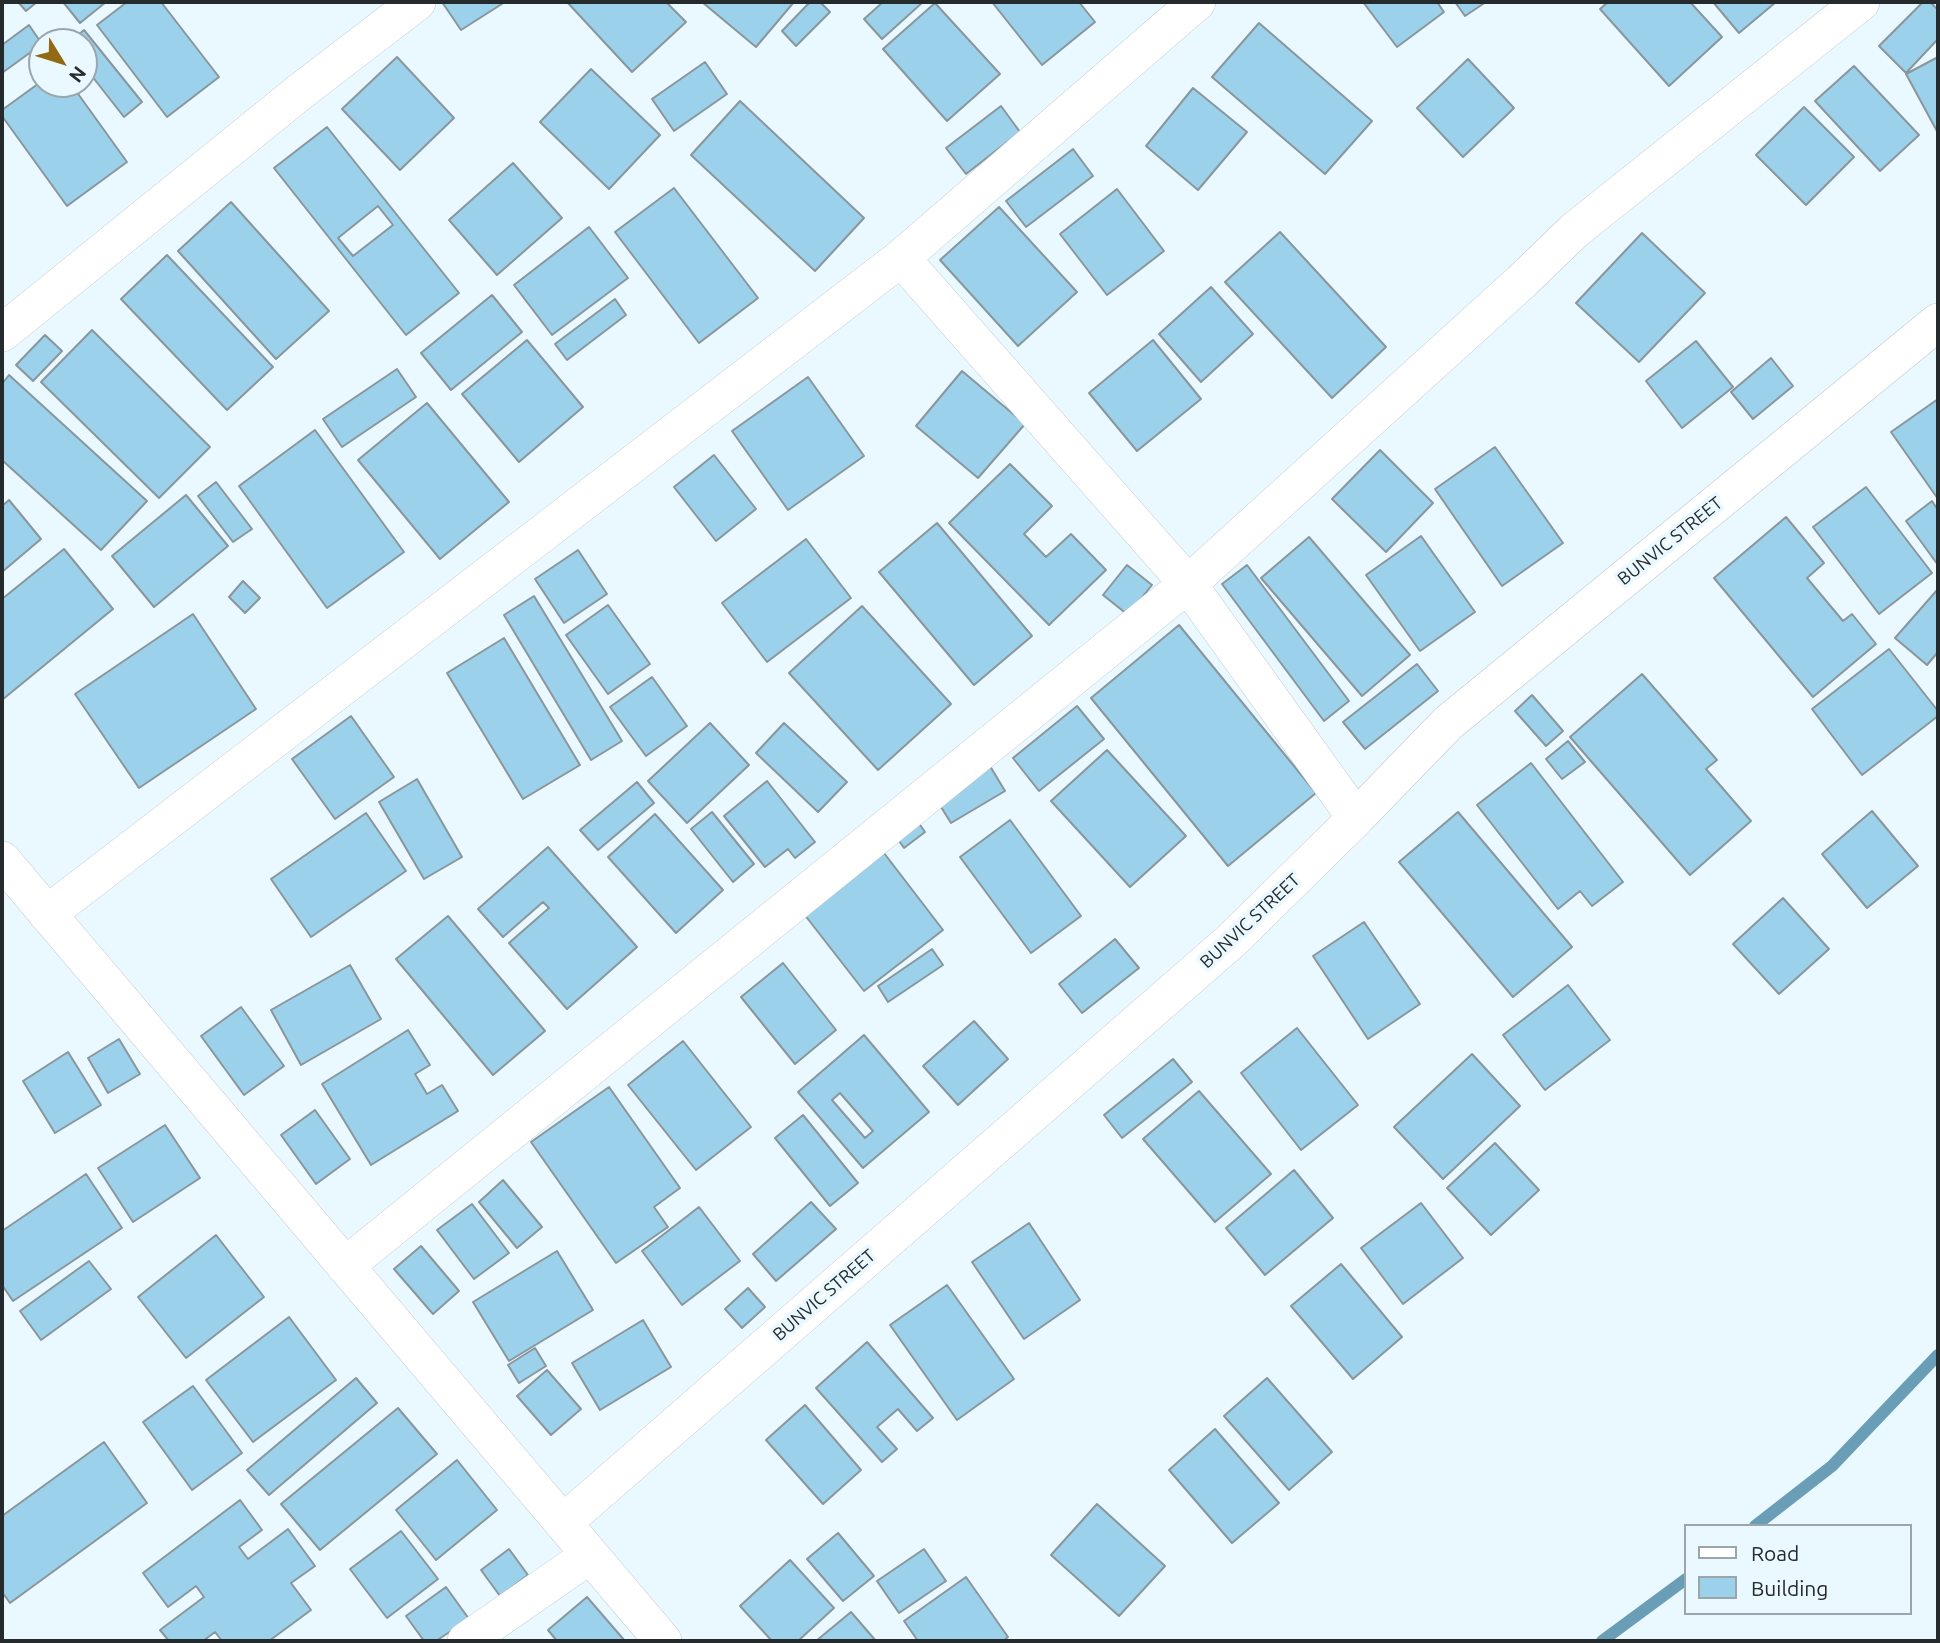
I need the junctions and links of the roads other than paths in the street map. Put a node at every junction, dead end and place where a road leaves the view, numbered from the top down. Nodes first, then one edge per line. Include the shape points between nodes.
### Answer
1 (417, 2) edge
2 (1197, 2) edge
3 (1861, 2) edge
4 (901, 258) junction
5 (1938, 322) edge
6 (2, 333) edge
7 (1188, 584) junction
8 (1356, 818) junction
9 (2, 860) edge
10 (47, 914) junction
11 (345, 1266) junction
12 (563, 1523) junction
13 (590, 1555) junction
14 (466, 1641) edge
15 (663, 1641) edge

1 - 6 street
2 - 4 street
3 - 7 street via 1575,230
4 - 7 street
4 - 10 street
5 - 8 street, BUNVIC STREET via 1448,723
7 - 8 street
7 - 11 street
8 - 12 street, BUNVIC STREET via 1232,940
9 - 10 street
10 - 11 street
11 - 12 street
12 - 13 street
13 - 14 street
13 - 15 street

